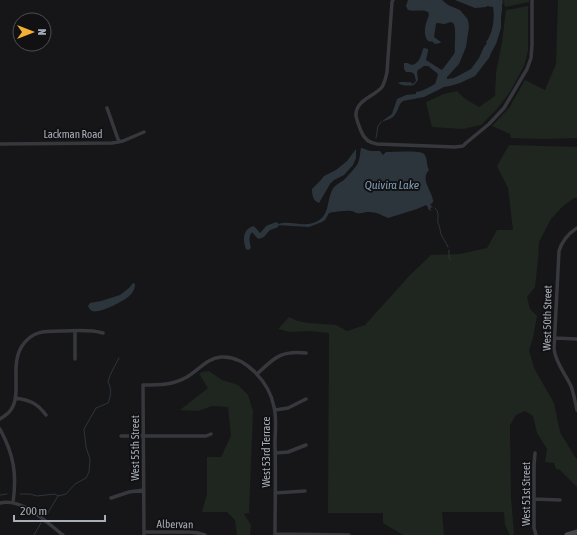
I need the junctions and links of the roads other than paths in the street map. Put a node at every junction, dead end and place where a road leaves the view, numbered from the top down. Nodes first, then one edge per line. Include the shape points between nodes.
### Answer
1 (393, 0) edge
2 (532, 0) edge
3 (107, 108) dead end
4 (144, 132) dead end
5 (119, 142) junction
6 (0, 144) edge
7 (577, 228) edge
8 (75, 330) junction
9 (103, 333) dead end
10 (555, 338) junction
11 (577, 339) edge
12 (306, 353) dead end
13 (75, 359) dead end
14 (257, 374) junction
15 (143, 385) joint
16 (15, 398) junction
17 (306, 399) dead end
18 (275, 410) junction
19 (577, 410) edge
20 (46, 415) dead end
21 (0, 419) edge
22 (0, 429) edge
23 (211, 434) dead end
24 (121, 436) dead end
25 (144, 436) junction
26 (306, 445) dead end
27 (276, 453) junction
28 (535, 453) dead end
29 (144, 490) junction
30 (305, 491) dead end
31 (275, 493) junction
32 (111, 498) dead end
33 (534, 500) junction
34 (560, 500) dead end
35 (0, 503) edge
36 (12, 503) junction
37 (577, 532) edge
38 (144, 534) edge
39 (171, 534) edge
40 (275, 534) edge
41 (63, 535) edge
42 (205, 535) edge
43 (350, 535) edge
44 (536, 535) edge
45 (567, 535) edge

1 - 2 street via 386,78 382,87 358,108 356,117 362,133 373,144 455,147 463,146 504,108 527,69 532,53
3 - 5 street
4 - 5 street, Lackman Road
5 - 6 street, Lackman Road
7 - 10 street, West 50th Street via 562,242 559,251
8 - 9 street
8 - 13 street
8 - 16 street via 48,331 29,337 18,352
10 - 11 street
10 - 19 street, West 50th Street via 556,360 571,388
12 - 14 street via 284,354 275,358
14 - 15 street, West 53rd Terrace via 244,363 219,357 210,359 188,377 173,384
14 - 18 street, West 53rd Terrace via 270,393
15 - 25 street, West 55th Street
16 - 20 street via 30,401
16 - 21 street via 10,411
17 - 18 street via 288,408
18 - 27 street, West 53rd Terrace
22 - 36 street via 13,463 15,484
23 - 25 street
24 - 25 street
25 - 29 street, West 55th Street
26 - 27 street via 288,452
27 - 31 street, West 53rd Terrace
28 - 33 street, West 51st Street
29 - 32 street
29 - 38 street, West 55th Street
30 - 31 street
31 - 40 street, West 53rd Terrace
33 - 34 street
33 - 44 street, West 51st Street
35 - 36 street
36 - 41 street via 36,514
37 - 45 main road
38 - 39 street, Albervan
39 - 42 street, Albervan via 195,532
40 - 43 street

